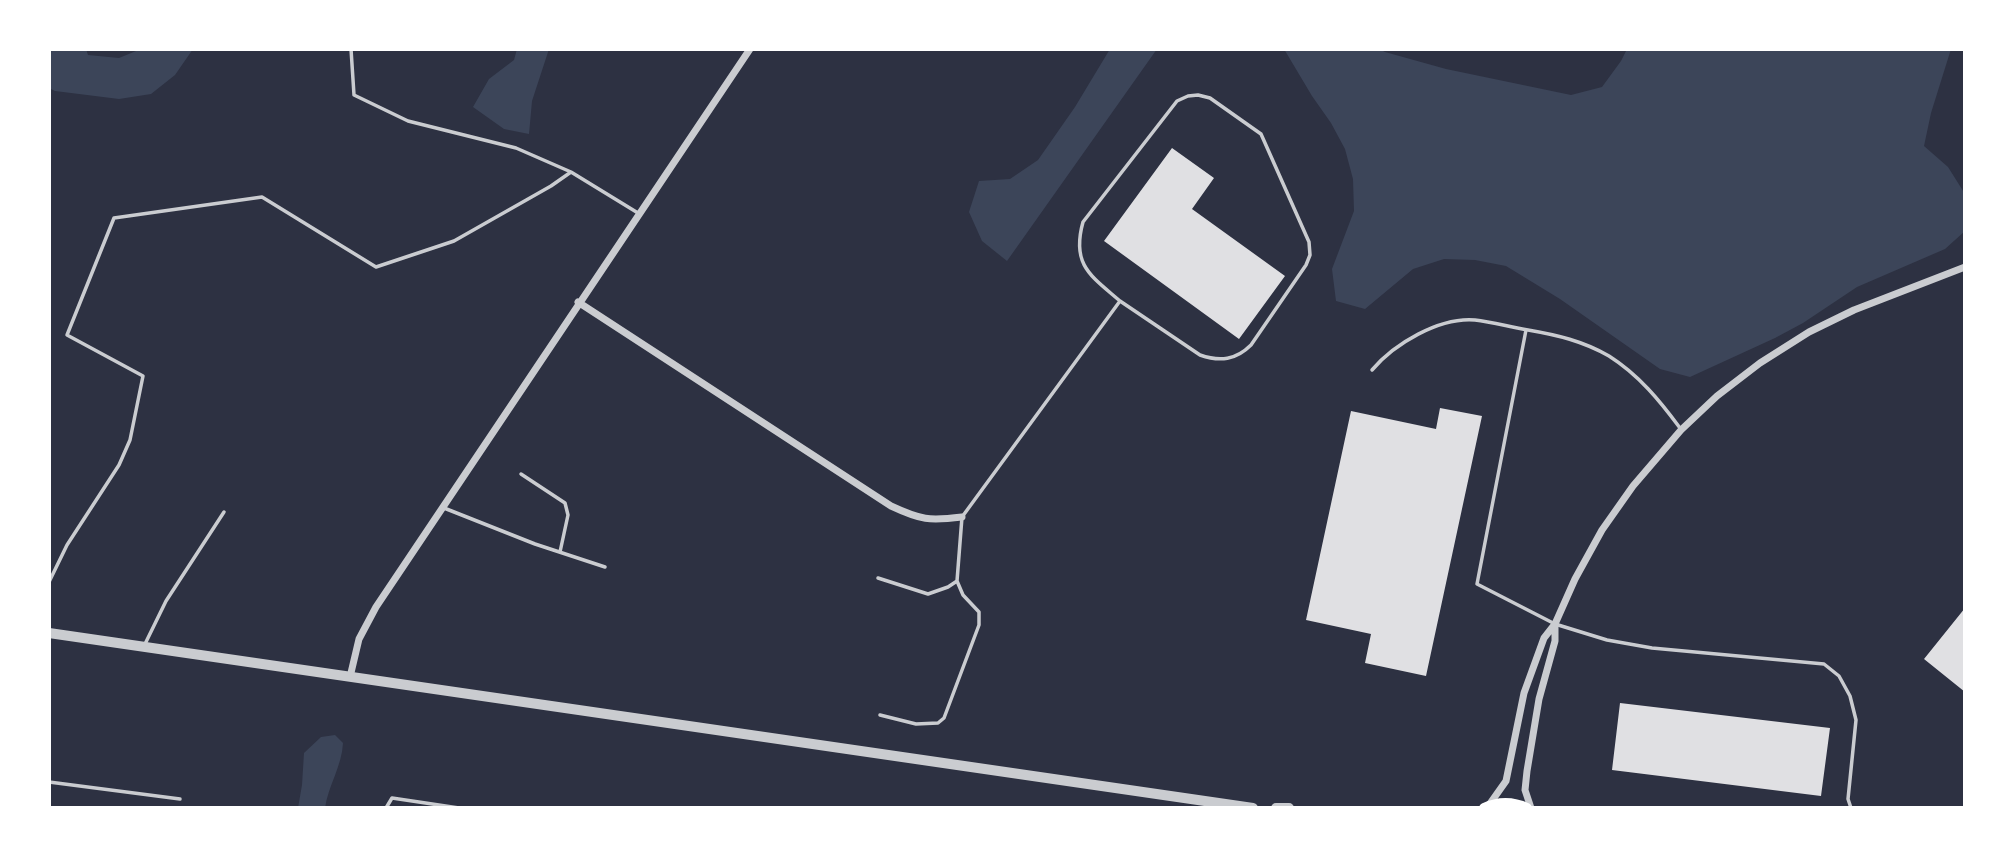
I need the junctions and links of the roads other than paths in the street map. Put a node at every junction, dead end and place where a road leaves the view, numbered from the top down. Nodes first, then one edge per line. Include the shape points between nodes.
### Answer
1 (351, 49) edge
2 (750, 49) edge
3 (571, 173) junction
4 (638, 213) junction
5 (1965, 267) edge
6 (1120, 301) junction
7 (578, 302) junction
8 (1527, 330) junction
9 (1371, 370) dead end
10 (1681, 430) junction
11 (521, 474) dead end
12 (442, 508) junction
13 (224, 512) dead end
14 (962, 517) junction
15 (560, 552) junction
16 (605, 567) dead end
17 (878, 578) dead end
18 (957, 581) junction
19 (49, 582) edge
20 (1555, 624) junction
21 (49, 634) edge
22 (144, 646) junction
23 (350, 677) junction
24 (880, 715) dead end
25 (49, 782) edge
26 (180, 799) dead end
27 (1486, 807) edge
28 (386, 808) edge
29 (458, 808) edge
30 (1253, 808) edge
31 (1276, 808) edge
32 (1289, 808) edge
33 (1529, 808) edge
34 (1851, 808) edge

1 - 3 lane via 354,95 408,121 516,148
2 - 4 street
3 - 4 lane
3 - 19 lane via 454,241 376,267 262,197 114,218 67,335 143,376 130,440 119,465 67,545
4 - 7 street
5 - 10 street via 1809,332 1760,363
6 - 6 lane via 1200,355 1228,359 1251,345 1306,265 1310,242 1261,134 1210,98 1198,95 1177,101 1083,222 1080,257 1090,275
6 - 14 lane
7 - 12 street
7 - 14 street via 891,506 934,520
8 - 9 lane via 1472,320 1448,323 1397,346
8 - 10 lane via 1582,342 1610,357 1656,396
8 - 20 lane via 1477,584
10 - 20 street via 1602,530
11 - 15 lane via 565,503 568,515
12 - 15 lane
12 - 23 street via 376,607 359,639
13 - 22 lane via 166,601
14 - 18 lane
15 - 16 lane
17 - 18 lane via 928,594
18 - 24 lane via 979,612 979,625 944,718 938,723 916,724
20 - 27 street via 1544,638 1524,693 1506,781
20 - 33 street via 1527,771
20 - 34 lane via 1652,648 1824,664 1839,676 1856,720 1848,799
21 - 22 street
22 - 23 street
23 - 30 street
25 - 26 lane
27 - 33 main road via 1506,802
28 - 29 lane via 392,798
31 - 32 street

